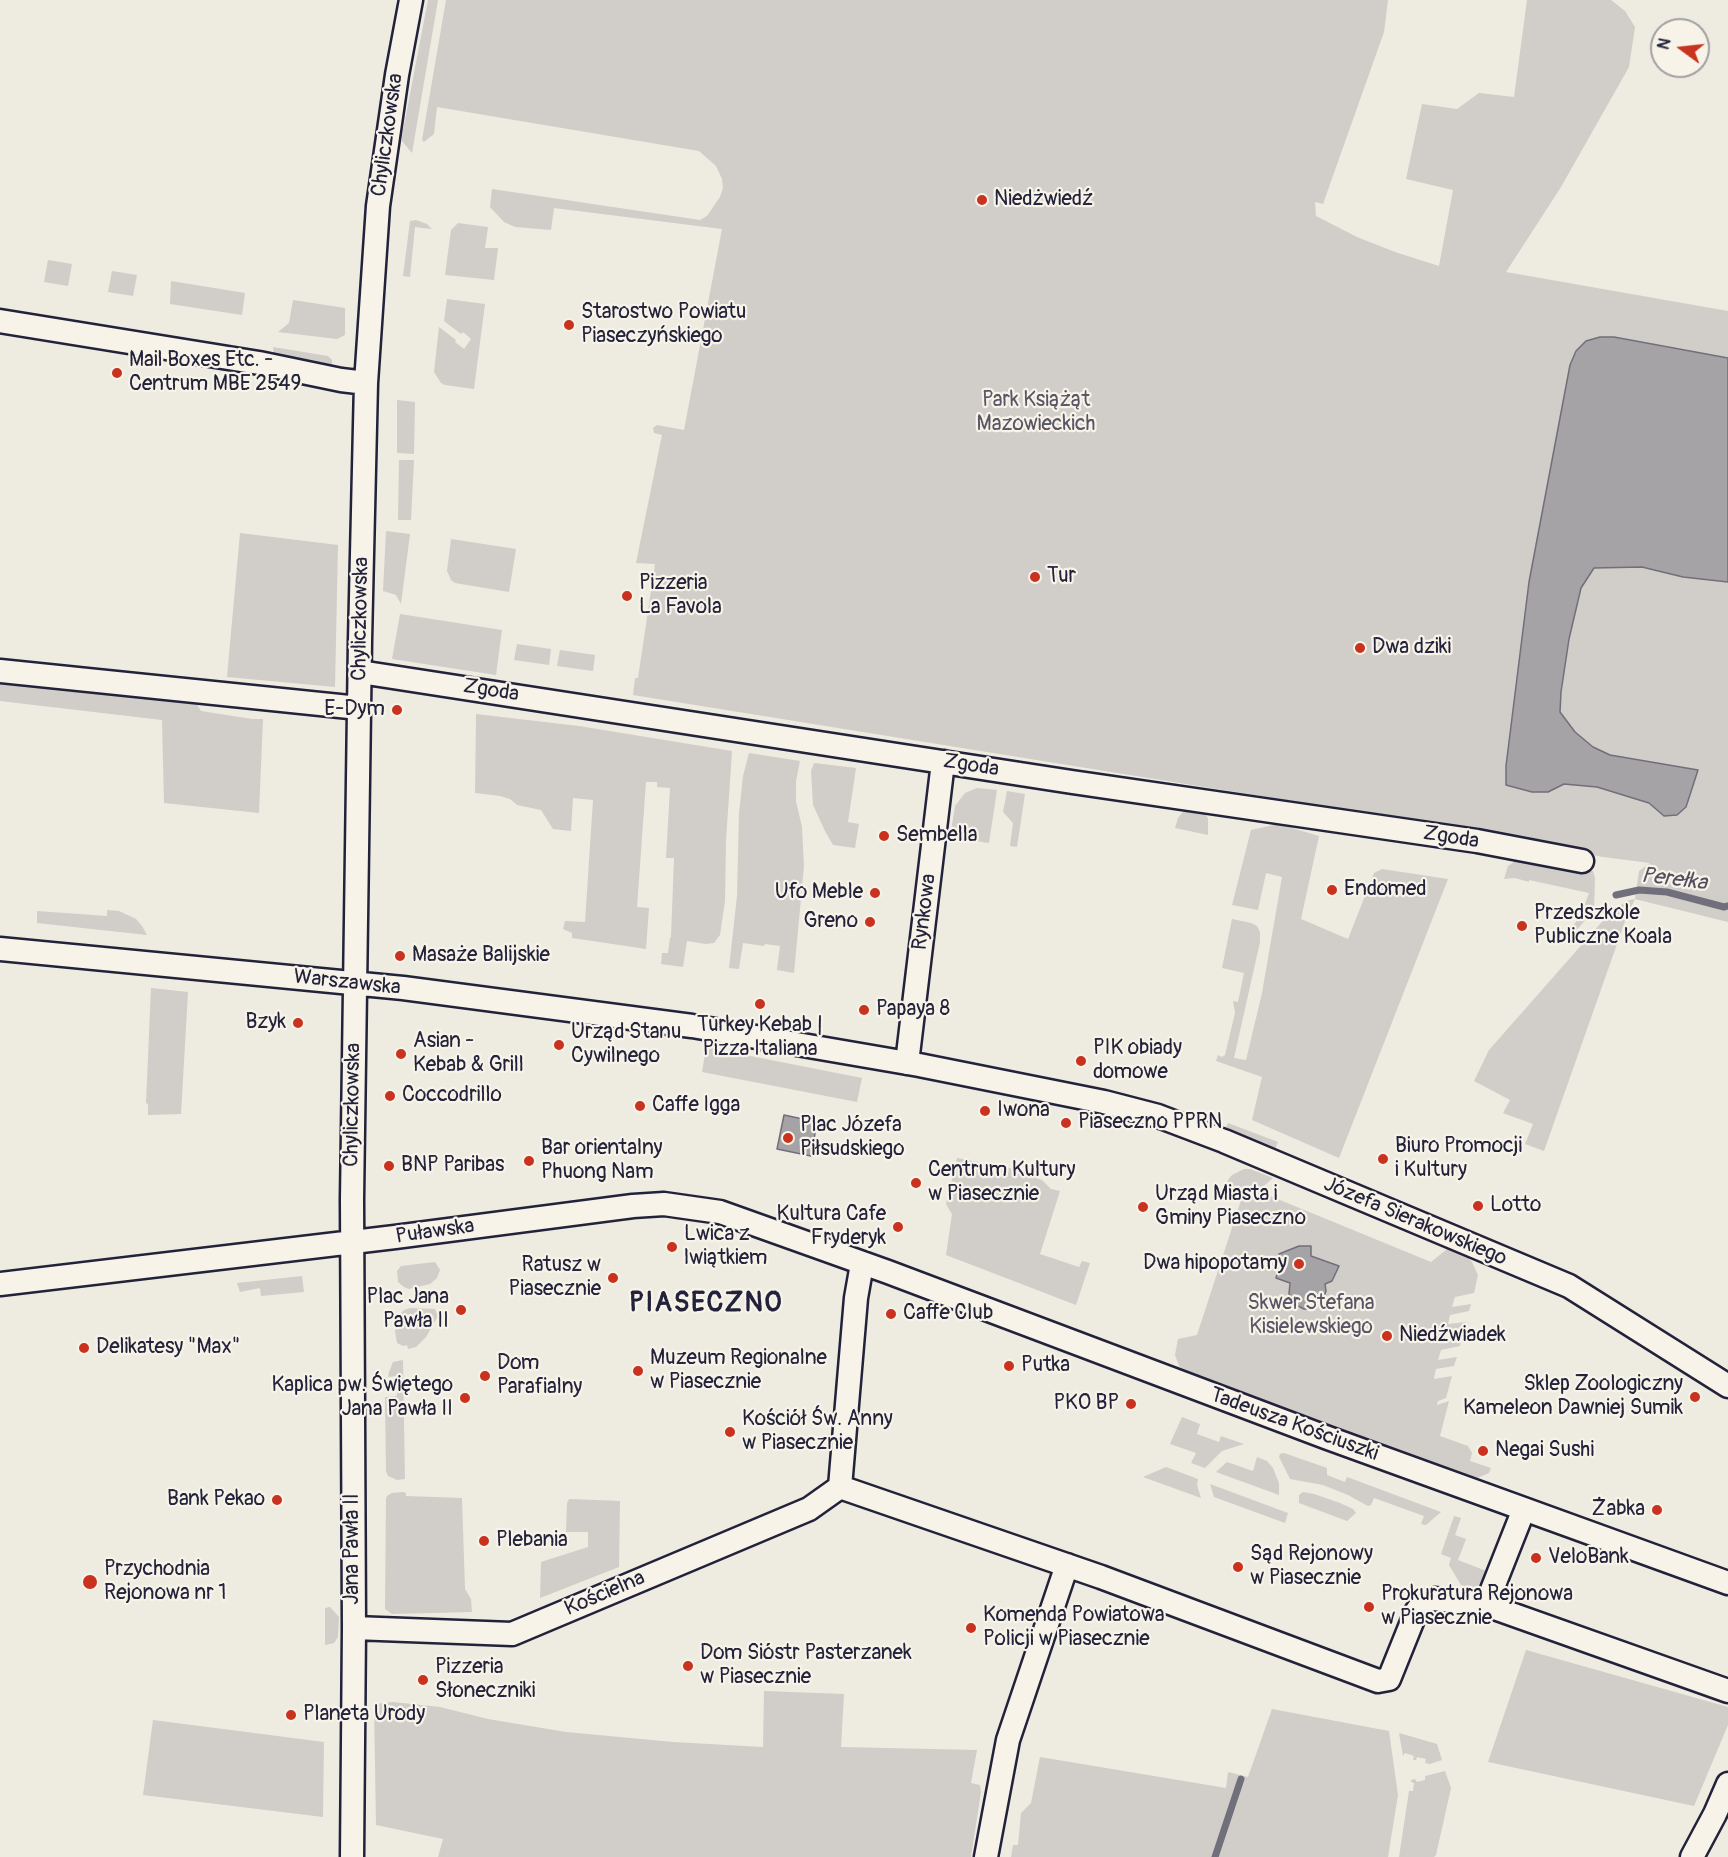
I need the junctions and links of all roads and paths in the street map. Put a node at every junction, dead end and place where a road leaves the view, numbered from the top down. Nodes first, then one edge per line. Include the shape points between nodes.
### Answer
1 (411, 0) edge
2 (0, 321) edge
3 (366, 383) junction
4 (0, 671) edge
5 (360, 672) junction
6 (359, 708) junction
7 (943, 762) junction
8 (1582, 861) dead end
9 (0, 949) edge
10 (355, 983) junction
11 (907, 1063) junction
12 (352, 1242) junction
13 (862, 1264) junction
14 (0, 1284) edge
15 (1728, 1386) edge
16 (840, 1487) junction
17 (1524, 1509) junction
18 (1067, 1565) junction
19 (1728, 1583) edge
20 (1486, 1605) junction
21 (354, 1628) junction
22 (1728, 1691) edge
23 (1728, 1784) edge
24 (352, 1857) edge
25 (986, 1857) edge
26 (1692, 1857) edge

1 - 3 street, Chyliczkowska via 383,160
2 - 3 street
3 - 5 street, Chyliczkowska
4 - 6 street
5 - 6 street, Chyliczkowska
5 - 7 street, Zgoda
6 - 10 street, Chyliczkowska
7 - 8 street, Zgoda via 1477,841
7 - 11 street, Rynkowa
9 - 10 street, Warszawska
10 - 11 street, Warszawska via 692,1026
10 - 12 street, Chyliczkowska
11 - 15 street, Józefa Sierakowskiego via 1104,1102 1158,1116 1224,1141 1569,1286
12 - 13 street, Puławska via 664,1204 720,1212
12 - 14 street, Puławska
12 - 21 street, Jana Pawła II
13 - 16 street
13 - 17 street, Tadeusza Kościuszki
16 - 18 street
16 - 21 street, Kościelna via 809,1509 512,1634
17 - 19 street, Tadeusza Kościuszki
17 - 20 street
18 - 20 street via 1378,1681 1389,1679 1423,1602 1434,1599
18 - 25 street via 1008,1740
20 - 22 street
21 - 24 street, Jana Pawła II
23 - 26 street

